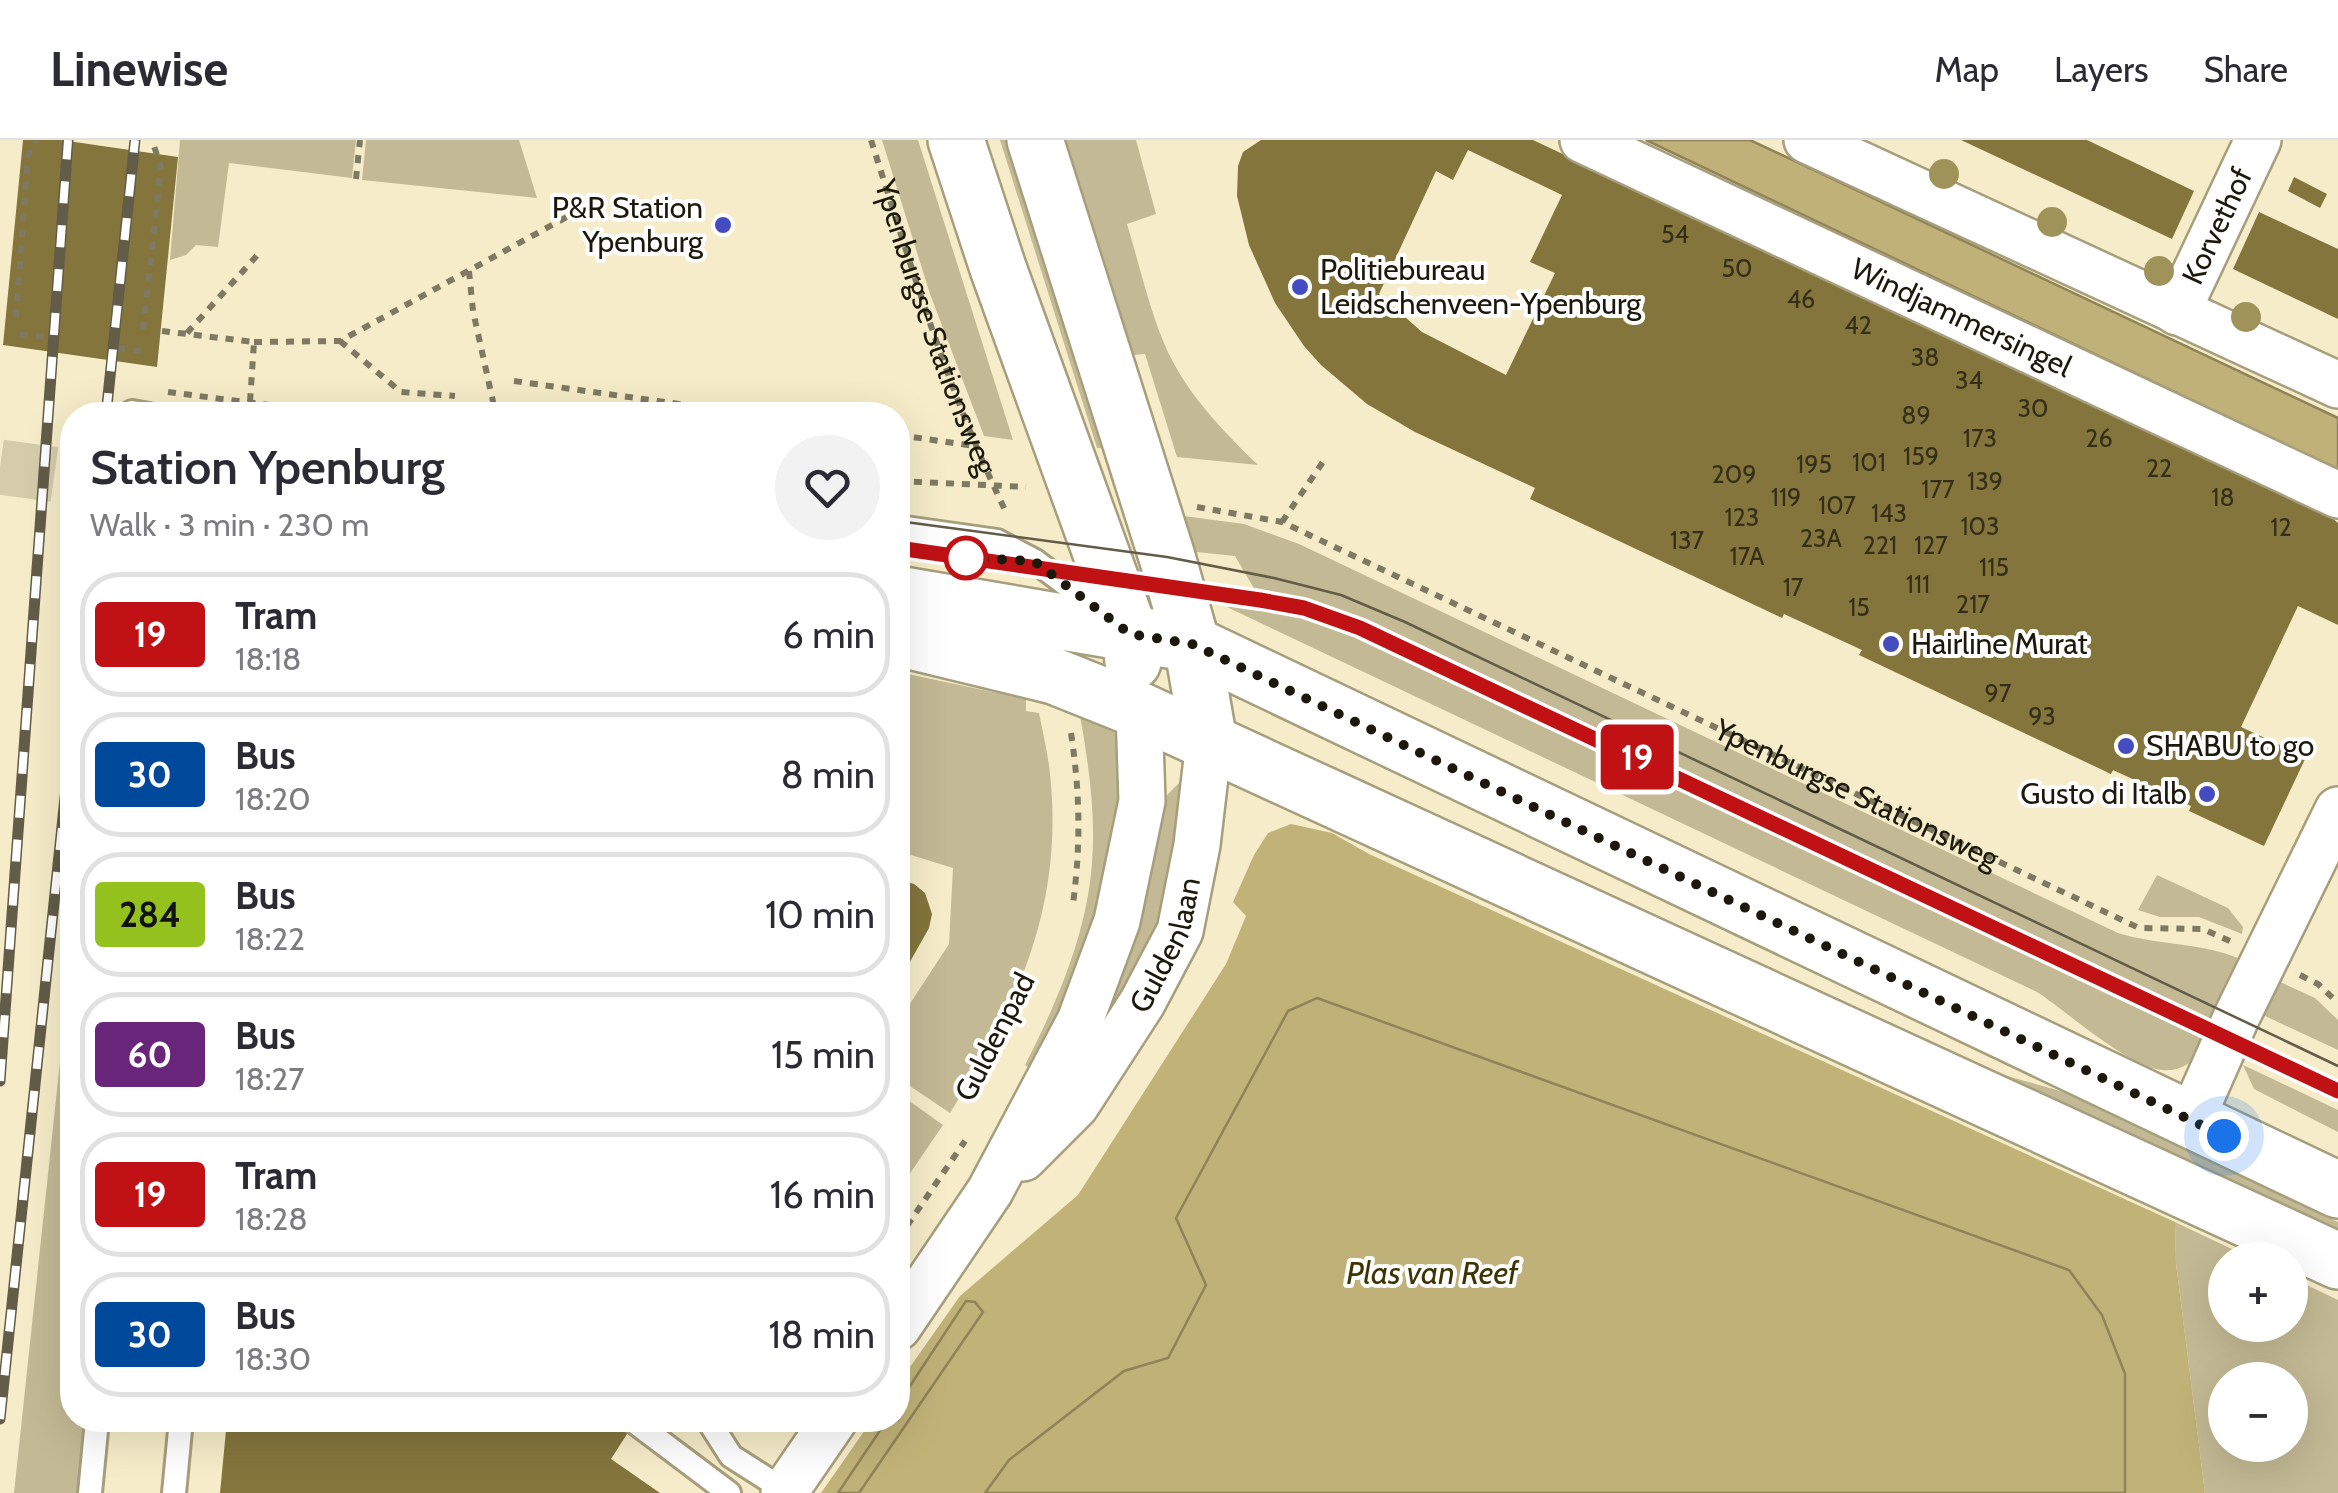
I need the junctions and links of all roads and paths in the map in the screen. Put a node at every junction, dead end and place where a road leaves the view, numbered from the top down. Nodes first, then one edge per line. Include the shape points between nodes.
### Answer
1 (37, 140) edge
2 (152, 140) edge
3 (360, 140) edge
4 (871, 140) edge
5 (956, 140) edge
6 (1035, 140) edge
7 (1582, 140) edge
8 (2258, 140) edge
9 (1833, 146) edge
10 (356, 179) dead end
11 (596, 202) dead end
12 (262, 250) dead end
13 (469, 270) junction
14 (2177, 312) junction
15 (16, 317) dead end
16 (144, 329) dead end
17 (162, 331) dead end
18 (186, 334) junction
19 (20, 335) dead end
20 (46, 337) dead end
21 (340, 341) junction
22 (254, 342) junction
23 (117, 348) dead end
24 (147, 352) dead end
25 (514, 381) dead end
26 (2338, 385) edge
27 (153, 390) dead end
28 (455, 396) dead end
29 (250, 402) joint
30 (494, 402) edge
31 (665, 402) edge
32 (910, 436) edge
33 (976, 446) junction
34 (1325, 459) dead end
35 (910, 482) edge
36 (994, 487) junction
37 (1079, 492) junction
38 (2338, 495) edge
39 (1150, 500) junction
40 (1282, 522) junction
41 (910, 529) edge
42 (910, 544) edge
43 (1026, 556) junction
44 (910, 596) edge
45 (1130, 634) junction
46 (910, 641) edge
47 (1192, 644) junction
48 (1054, 676) junction
49 (1138, 710) junction
50 (1209, 742) junction
51 (2338, 810) edge
52 (1072, 912) dead end
53 (2266, 958) junction
54 (2338, 1004) edge
55 (2191, 1120) junction
56 (965, 1140) dead end
57 (2338, 1190) edge
58 (990, 1191) junction
59 (910, 1221) edge
60 (2338, 1261) edge
61 (910, 1309) edge
62 (96, 1432) edge
63 (180, 1432) edge
64 (648, 1432) edge
65 (715, 1432) edge
66 (826, 1432) edge
67 (785, 1492) edge
68 (90, 1493) edge
69 (174, 1493) edge
70 (729, 1493) edge

1 - 15 path via 28,155
2 - 16 path via 160,167
3 - 10 path
4 - 33 path, Ypenburgse Stationsweg
5 - 37 main road
6 - 39 main road
7 - 38 street, Windjammersingel
8 - 14 street, Korvethof
9 - 14 street
11 - 13 path
12 - 18 path
13 - 21 path
13 - 30 path
14 - 26 street
17 - 18 path
18 - 22 path
19 - 20 path
21 - 22 path
21 - 28 path via 401,392
22 - 29 path
23 - 24 path
25 - 31 path
27 - 29 path
32 - 33 path
33 - 36 path, Ypenburgse Stationsweg
34 - 40 path
35 - 36 path
36 - 37 path, Ypenburgse Stationsweg
36 - 43 path
37 - 45 main road
39 - 40 path, Ypenburgse Stationsweg
39 - 47 main road
40 - 53 path, Ypenburgse Stationsweg via 2139,928 2204,929
41 - 43 lane via 997,541
42 - 43 lane
43 - 45 lane
44 - 45 main road
45 - 47 main road
45 - 49 main road
46 - 48 main road
47 - 50 main road, Guldenlaan
47 - 55 main road
48 - 49 main road
48 - 52 path via 1080,791
49 - 50 main road
49 - 58 street, Guldenlaan via 1142,801 1117,921 1080,1021
50 - 58 street, Guldenlaan via 1180,932 1076,1105
50 - 60 main road
51 - 53 street
53 - 54 path, Ypenburgse Stationsweg via 2318,984
53 - 55 street
55 - 57 main road
56 - 59 path, Guldenpad
58 - 61 street, Guldenlaan
62 - 68 lane
63 - 69 lane
64 - 70 lane
65 - 67 lane via 730,1456
66 - 67 street

